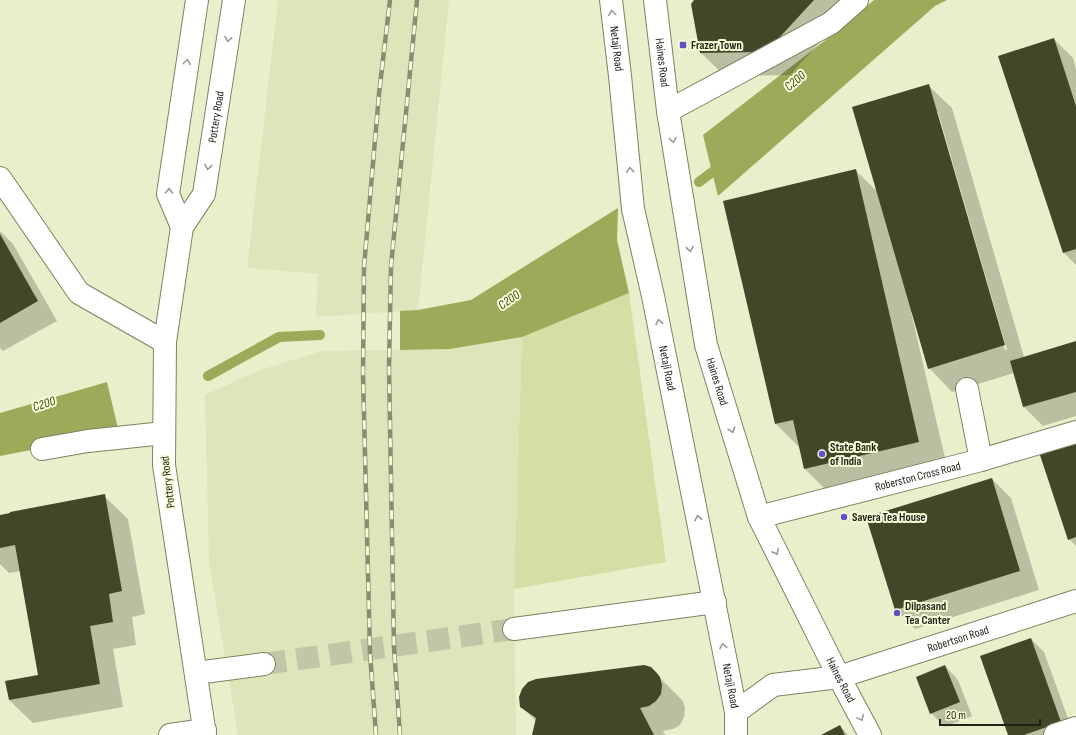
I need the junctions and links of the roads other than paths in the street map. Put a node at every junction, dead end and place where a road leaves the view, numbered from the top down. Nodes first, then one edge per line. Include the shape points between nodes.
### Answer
1 (197, 0) edge
2 (234, 0) edge
3 (611, 0) edge
4 (655, 0) edge
5 (672, 0) edge
6 (857, 0) edge
7 (660, 45) junction
8 (668, 111) junction
9 (3, 189) edge
10 (182, 227) junction
11 (165, 342) junction
12 (967, 389) dead end
13 (164, 432) junction
14 (1076, 432) edge
15 (42, 449) dead end
16 (981, 460) junction
17 (759, 518) junction
18 (1076, 601) edge
19 (715, 602) junction
20 (514, 630) tunnel mouth
21 (264, 664) tunnel mouth
22 (196, 673) junction
23 (839, 677) junction
24 (736, 712) junction
25 (1076, 728) edge
26 (205, 732) edge
27 (170, 735) edge
28 (736, 735) edge
29 (870, 735) edge
30 (1054, 735) edge

10 -> 1 street via 168,194
2 -> 10 street, Pottery Road via 204,194
19 -> 3 street, Netaji Road via 634,209
4 - 7 street, Haines Road
5 - 7 street
6 - 8 street via 831,23
7 - 8 street, Haines Road
8 -> 17 street, Haines Road via 706,345
9 - 11 street via 79,293
10 - 11 street, Pottery Road
11 - 13 street, Pottery Road
12 - 16 street
13 - 15 street
13 - 22 street, Pottery Road via 164,466
14 - 16 street, Roberston Cross Road
16 - 17 street, Roberston Cross Road
17 -> 23 street, Haines Road
18 - 23 street, Robertson Road
19 - 20 street
24 -> 19 street, Netaji Road
21 - 22 street
22 - 26 street, Pottery Road
23 - 24 street, Robertson Road via 773,685
23 -> 29 street, Haines Road
24 - 28 street, Netaji Road
25 - 30 street
26 - 27 street

